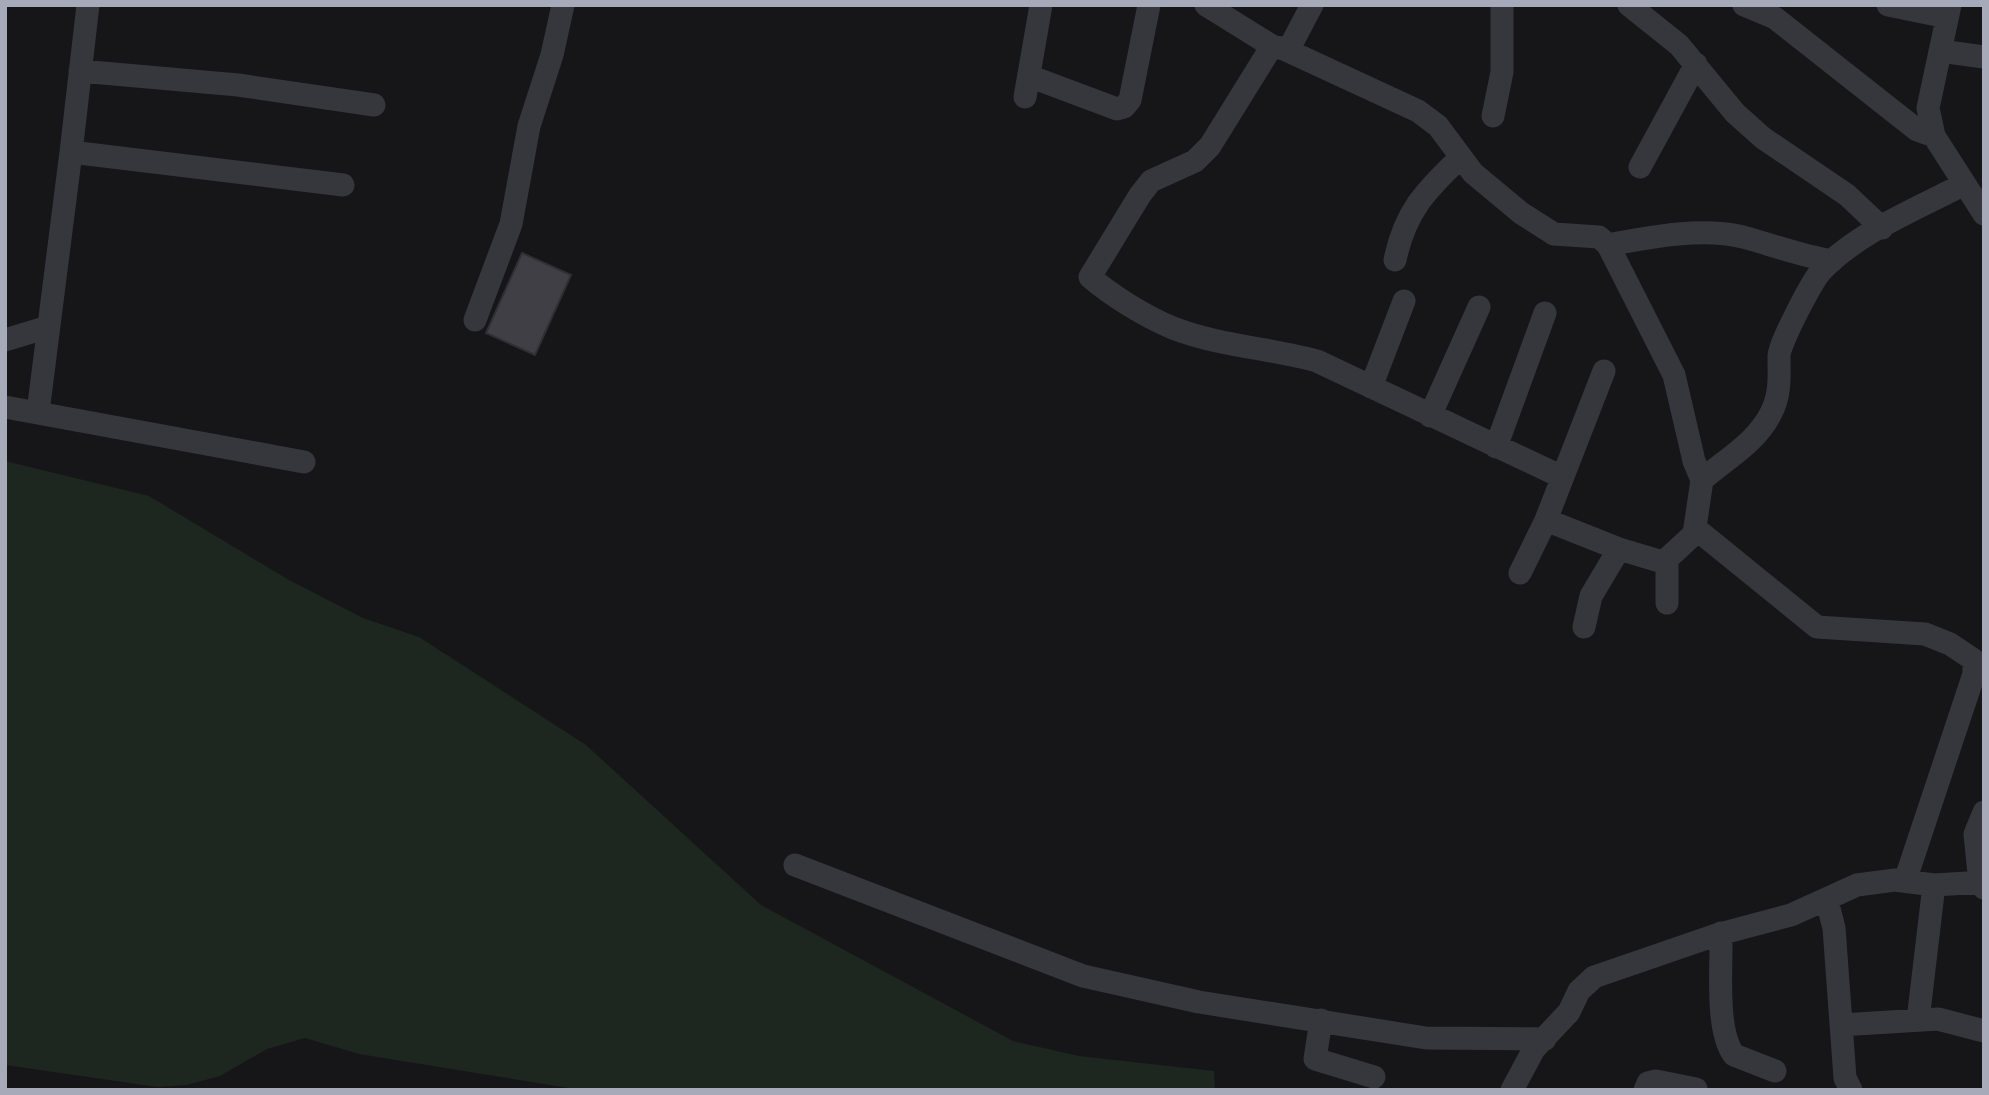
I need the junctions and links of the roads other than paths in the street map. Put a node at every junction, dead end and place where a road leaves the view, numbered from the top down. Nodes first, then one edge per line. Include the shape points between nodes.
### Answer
1 (88, 5) edge
2 (563, 5) edge
3 (1041, 5) edge
4 (1149, 5) edge
5 (1206, 5) edge
6 (1312, 5) edge
7 (1502, 5) edge
8 (1629, 5) edge
9 (1744, 5) edge
10 (1888, 5) edge
11 (1782, 11) edge
12 (1949, 11) edge
13 (1278, 48) junction
14 (1940, 51) junction
15 (1984, 57) edge
16 (1696, 64) junction
17 (80, 71) junction
18 (374, 105) dead end
19 (1493, 116) dead end
20 (1934, 136) junction
21 (71, 152) junction
22 (1460, 158) junction
23 (1640, 167) dead end
24 (1964, 184) junction
25 (343, 185) dead end
26 (1984, 214) edge
27 (1882, 228) junction
28 (1608, 244) junction
29 (1395, 260) dead end
30 (1832, 261) junction
31 (1404, 301) dead end
32 (1479, 307) dead end
33 (1545, 313) dead end
34 (475, 320) dead end
35 (48, 327) junction
36 (5, 340) edge
37 (1604, 371) dead end
38 (1371, 387) junction
39 (5, 407) edge
40 (38, 412) junction
41 (1430, 416) junction
42 (1496, 447) junction
43 (304, 462) dead end
44 (1562, 477) junction
45 (1702, 480) junction
46 (1546, 520) junction
47 (1695, 528) junction
48 (1619, 549) junction
49 (1666, 563) junction
50 (1520, 573) dead end
51 (1667, 603) dead end
52 (1584, 627) dead end
53 (1984, 812) edge
54 (795, 865) dead end
55 (1905, 881) junction
56 (1983, 884) edge
57 (1934, 885) junction
58 (1827, 901) junction
59 (1721, 933) junction
60 (1321, 1020) junction
61 (1918, 1020) junction
62 (1841, 1025) junction
63 (1982, 1027) edge
64 (1545, 1039) junction
65 (1775, 1071) dead end
66 (1374, 1077) dead end
67 (1515, 1089) edge
68 (1696, 1089) edge
69 (1645, 1090) edge
70 (1851, 1090) edge

1 - 17 street
2 - 34 street via 529,126 511,224
3 - 4 street via 1027,86 1116,109 1130,100
5 - 13 street
6 - 13 street via 1293,43
7 - 19 street via 1502,72
8 - 16 street
9 - 11 street
10 - 12 street
11 - 20 street via 1917,130
12 - 14 street
13 - 22 street via 1418,111 1438,126
13 - 38 street via 1210,146 1195,161 1151,181 1090,277 1172,328 1317,361
14 - 15 street
14 - 20 street via 1928,108
16 - 23 street
16 - 27 street via 1735,113 1763,138 1847,195
17 - 18 street via 238,85
17 - 21 street
20 - 24 street
21 - 25 street
21 - 35 street
22 - 28 street via 1553,234 1599,237
22 - 29 street via 1419,200 1401,229
24 - 26 street
24 - 27 street
27 - 30 street
28 - 30 street via 1681,234 1742,237
28 - 45 street via 1674,375
30 - 45 street via 1820,272 1787,331 1779,354 1779,391 1772,412 1760,431
31 - 38 street
32 - 41 street
33 - 42 street
35 - 36 street
35 - 40 street
37 - 44 street
38 - 41 street
39 - 40 street
40 - 43 street
41 - 42 street
42 - 44 street
44 - 46 street
45 - 47 street
46 - 48 street
46 - 50 street
47 - 49 street
47 - 55 street via 1817,627 1925,635 1974,660
48 - 49 street
48 - 52 street via 1591,596
49 - 51 street
53 - 56 street via 1975,834
54 - 60 street via 1083,976 1199,1002
55 - 57 street
55 - 58 street via 1857,885
56 - 57 street
57 - 61 street
58 - 59 street
58 - 62 street via 1834,928
59 - 64 street via 1594,977
59 - 65 street via 1723,1020 1730,1049 1734,1055
60 - 64 street via 1426,1038
60 - 66 street via 1315,1059
61 - 62 street
61 - 63 street
62 - 70 street via 1845,1078
64 - 67 street via 1534,1049
68 - 69 street via 1656,1081 1648,1083

